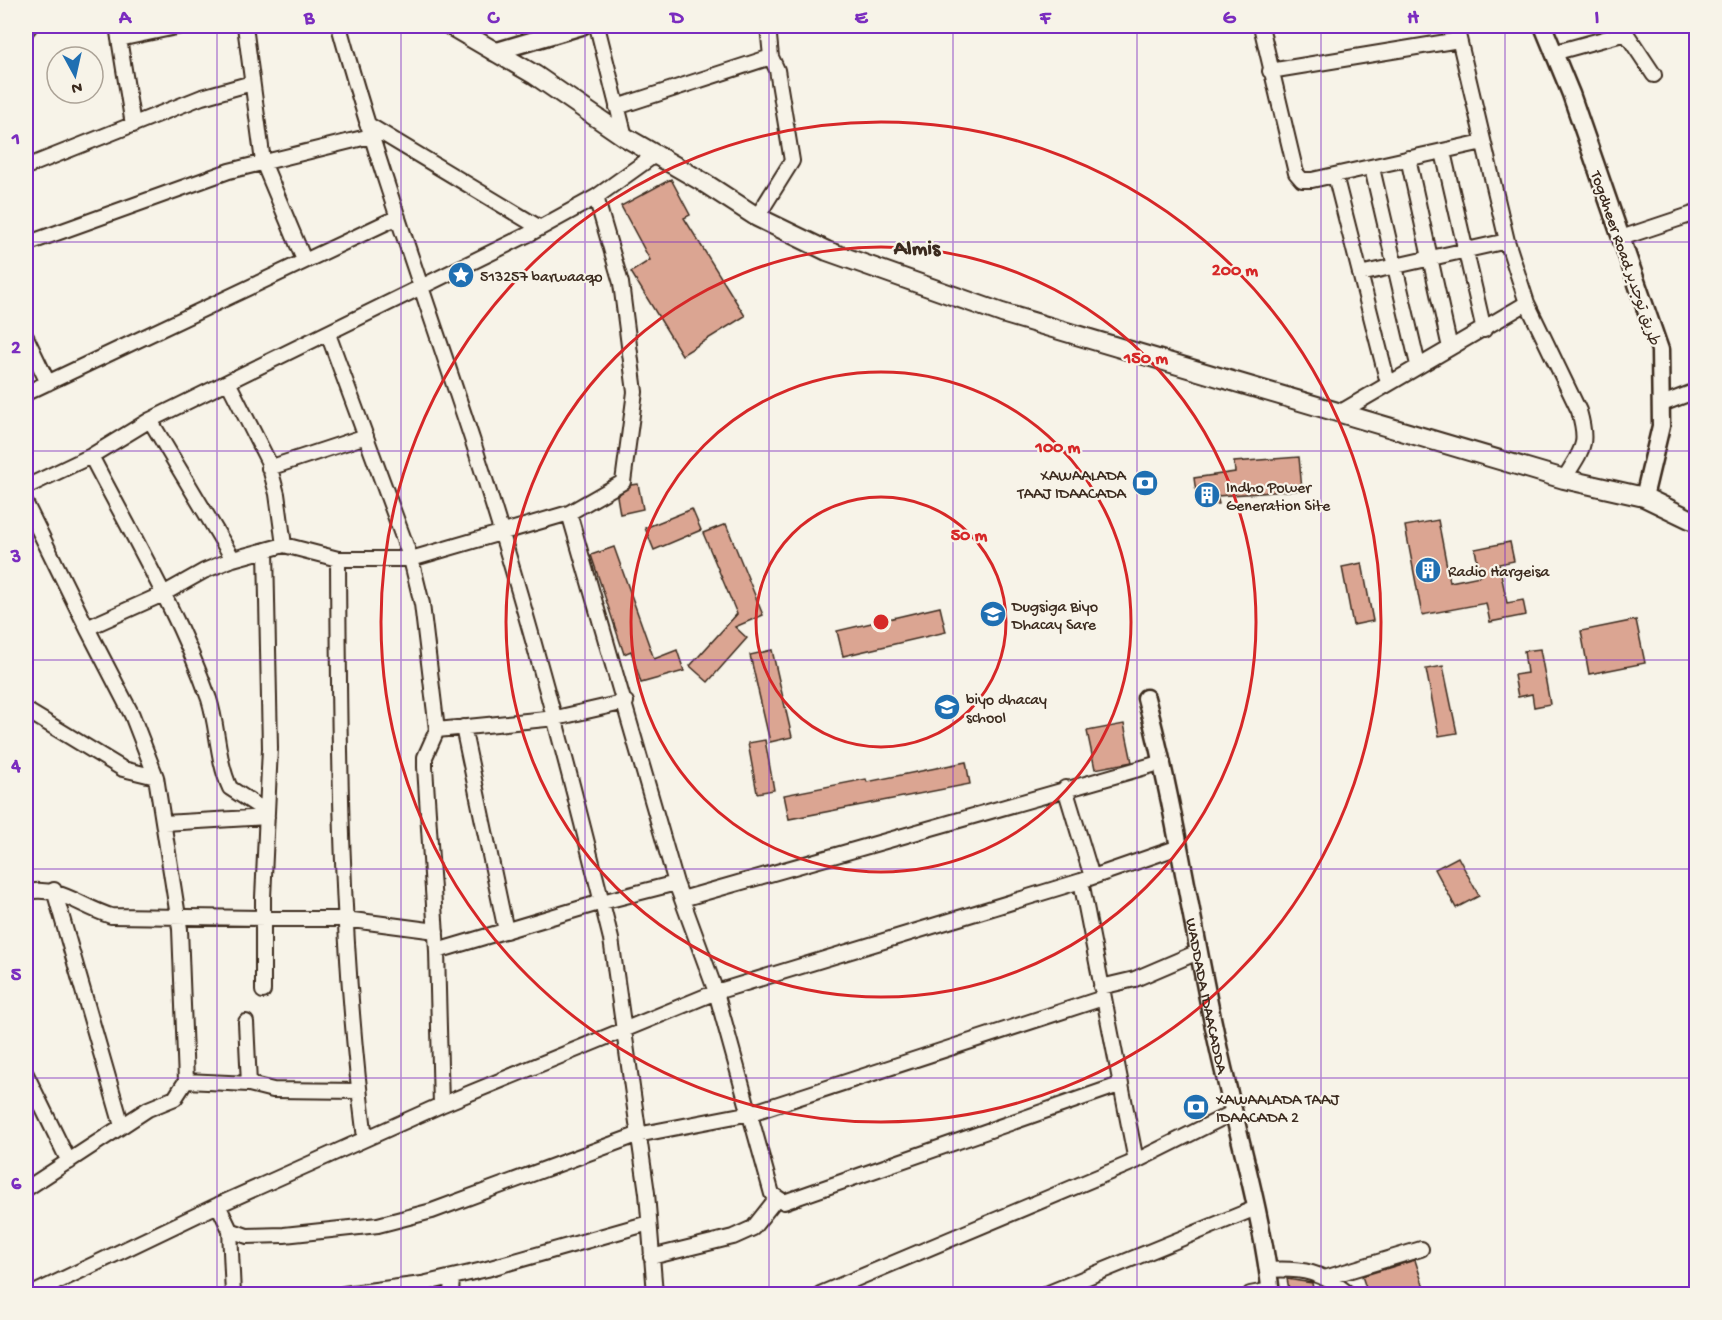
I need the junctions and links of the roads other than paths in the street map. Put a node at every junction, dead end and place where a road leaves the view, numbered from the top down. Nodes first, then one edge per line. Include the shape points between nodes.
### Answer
1 (30, 26) edge
2 (181, 26) edge
3 (245, 26) edge
4 (339, 26) edge
5 (451, 26) edge
6 (582, 26) edge
7 (597, 26) edge
8 (768, 26) edge
9 (1261, 26) edge
10 (1456, 26) edge
11 (1543, 26) edge
12 (1624, 29) edge
13 (26, 31) edge
14 (118, 32) edge
15 (1460, 40) junction
16 (494, 52) junction
17 (1553, 52) junction
18 (771, 57) junction
19 (1270, 71) junction
20 (1654, 75) dead end
21 (252, 83) junction
22 (617, 107) junction
23 (133, 125) junction
24 (369, 130) junction
25 (625, 137) junction
26 (1483, 142) junction
27 (1443, 152) junction
28 (656, 154) junction
29 (1408, 158) junction
30 (263, 162) junction
31 (26, 167) edge
32 (1372, 168) junction
33 (1335, 175) junction
34 (596, 197) junction
35 (1696, 213) edge
36 (398, 217) junction
37 (757, 217) junction
38 (540, 228) junction
39 (1621, 238) junction
40 (1507, 241) junction
41 (26, 244) edge
42 (1465, 250) junction
43 (1429, 256) junction
44 (304, 260) junction
45 (1396, 265) junction
46 (1360, 274) junction
47 (421, 290) junction
48 (1527, 303) junction
49 (1484, 330) junction
50 (328, 334) junction
51 (26, 337) edge
52 (1450, 348) junction
53 (1418, 365) junction
54 (228, 381) junction
55 (48, 383) junction
56 (1388, 383) junction
57 (1696, 391) edge
58 (26, 393) edge
59 (1662, 404) junction
60 (1339, 413) junction
61 (150, 420) junction
62 (366, 436) junction
63 (91, 456) junction
64 (269, 468) junction
65 (1564, 479) junction
66 (28, 480) edge
67 (1644, 497) junction
68 (26, 504) edge
69 (569, 513) junction
70 (1696, 522) edge
71 (501, 534) junction
72 (284, 545) junction
73 (266, 550) junction
74 (233, 559) junction
75 (338, 559) junction
76 (411, 560) junction
77 (163, 594) junction
78 (87, 628) junction
79 (1146, 698) dead end
80 (626, 702) junction
81 (26, 710) edge
82 (556, 718) junction
83 (464, 727) junction
84 (437, 730) junction
85 (1163, 762) junction
86 (156, 777) junction
87 (1065, 788) junction
88 (267, 814) junction
89 (164, 823) junction
90 (1179, 848) junction
91 (1086, 879) junction
92 (676, 883) junction
93 (54, 890) junction
94 (26, 892) edge
95 (681, 899) junction
96 (602, 902) junction
97 (178, 917) junction
98 (264, 917) junction
99 (345, 919) junction
100 (506, 930) junction
101 (436, 932) junction
102 (438, 951) junction
103 (1198, 952) junction
104 (263, 991) dead end
105 (716, 992) junction
106 (1102, 992) junction
107 (246, 1022) dead end
108 (623, 1029) junction
109 (26, 1074) edge
110 (186, 1081) junction
111 (249, 1084) junction
112 (1119, 1085) junction
113 (359, 1091) junction
114 (441, 1105) junction
115 (751, 1113) junction
116 (1232, 1113) junction
117 (122, 1126) junction
118 (637, 1135) junction
119 (365, 1138) junction
120 (1136, 1161) junction
121 (69, 1162) junction
122 (26, 1189) edge
123 (776, 1199) junction
124 (218, 1205) junction
125 (1256, 1208) junction
126 (649, 1223) junction
127 (230, 1230) junction
128 (1421, 1249) dead end
129 (651, 1257) junction
130 (1268, 1270) junction
131 (452, 1276) junction
132 (1328, 1277) junction
133 (1271, 1292) edge
134 (650, 1293) edge
135 (32, 1294) edge
136 (233, 1294) edge
137 (344, 1294) edge
138 (451, 1294) edge
139 (820, 1294) edge
140 (1046, 1294) edge
141 (1250, 1294) edge
142 (1349, 1294) edge

1 - 13 street
2 - 14 street
3 - 21 street
4 - 24 street
5 - 16 main road
6 - 16 street
7 - 22 street
8 - 18 street
9 - 19 street
10 - 15 street
11 - 17 street, Togdheer Road طريق توجدير
12 - 17 street
12 - 20 street
14 - 23 street
15 - 19 street
15 - 26 street
16 - 25 main road via 535,75
17 - 39 street, Togdheer Road طريق توجدير
18 - 22 street
18 - 37 street via 777,70 792,161
19 - 33 street via 1296,173 1302,180
21 - 23 street via 202,97
21 - 30 street
22 - 25 street
23 - 31 street
24 - 30 street
24 - 36 street
24 - 38 street
25 - 28 main road
26 - 27 street
26 - 40 street
27 - 29 street
27 - 42 street
28 - 34 street
28 - 37 main road
29 - 32 street
29 - 43 street
30 - 41 street
30 - 44 street
32 - 33 street
32 - 45 street
33 - 46 street
34 - 38 street
34 - 69 street via 621,284 635,392 623,482
35 - 39 street
36 - 44 street
36 - 47 street
37 - 60 main road via 827,251 1002,314
38 - 47 street
39 - 59 street, Togdheer Road طريق توجدير via 1660,350
40 - 42 street
40 - 48 street
42 - 43 street
42 - 49 street
43 - 45 street
43 - 52 street
44 - 55 street
45 - 46 street
45 - 53 street
46 - 56 street
47 - 50 street
47 - 71 street
48 - 49 street
48 - 65 street via 1584,428 1585,444
49 - 52 street
50 - 54 street
50 - 62 street
51 - 55 street
52 - 53 street
53 - 56 street
54 - 61 street
54 - 64 street
55 - 58 street
56 - 60 street
57 - 59 street
59 - 67 street, Togdheer Road طريق توجدير via 1661,426
60 - 65 main road
61 - 63 street
61 - 74 street
62 - 64 street
62 - 76 street
63 - 66 street
63 - 77 street
64 - 72 street
65 - 67 main road
67 - 70 main road
68 - 78 street
69 - 71 street
69 - 80 street
71 - 76 street
71 - 82 street
72 - 73 street
72 - 75 street
73 - 74 street
73 - 88 street via 270,748
74 - 77 street
75 - 76 street
75 - 99 street
76 - 84 street via 422,604
77 - 78 street
77 - 88 street via 209,701 230,788
78 - 86 street via 132,715
79 - 85 street, WADDADA IDAACADDA
80 - 82 street
80 - 92 street
81 - 86 street via 123,769
82 - 83 street
82 - 96 street
83 - 84 street
83 - 100 street
84 - 101 street via 425,757
85 - 87 street
85 - 90 street, WADDADA IDAACADDA
86 - 89 street
87 - 91 street
87 - 95 street
88 - 89 street
88 - 98 street
89 - 97 street
90 - 91 street
90 - 103 street, WADDADA IDAACADDA
91 - 105 street
91 - 106 street
92 - 95 street
92 - 96 street
93 - 94 street
93 - 97 street via 111,916
93 - 117 street
95 - 105 street
96 - 100 street
96 - 108 street
97 - 98 street
97 - 110 street
98 - 99 street
98 - 104 street
99 - 101 street
99 - 113 street
100 - 102 street
101 - 102 street
102 - 114 street
103 - 106 street
103 - 116 street, WADDADA IDAACADDA
105 - 108 street
105 - 115 street
106 - 112 street
106 - 115 street
107 - 111 street
108 - 114 street
108 - 118 street
109 - 121 street
110 - 111 street
110 - 117 street via 175,1098
111 - 113 street via 273,1090
112 - 120 street
112 - 123 street via 784,1202
113 - 119 street
114 - 119 street
115 - 118 street
115 - 123 street via 771,1194
116 - 120 street
116 - 125 street, WADDADA IDAACADDA
117 - 121 street
118 - 126 street
118 - 127 street via 432,1211 378,1225 284,1235 247,1236
119 - 124 street
120 - 139 street
121 - 122 street
123 - 129 street via 753,1228 733,1237
124 - 127 street
124 - 135 street
125 - 130 street, WADDADA IDAACADDA
125 - 140 street
126 - 129 street
126 - 131 street
127 - 136 street
128 - 132 street
129 - 134 street
130 - 132 street via 1293,1269
130 - 133 street, WADDADA IDAACADDA
131 - 137 street
131 - 138 street
132 - 142 street
133 - 141 street

